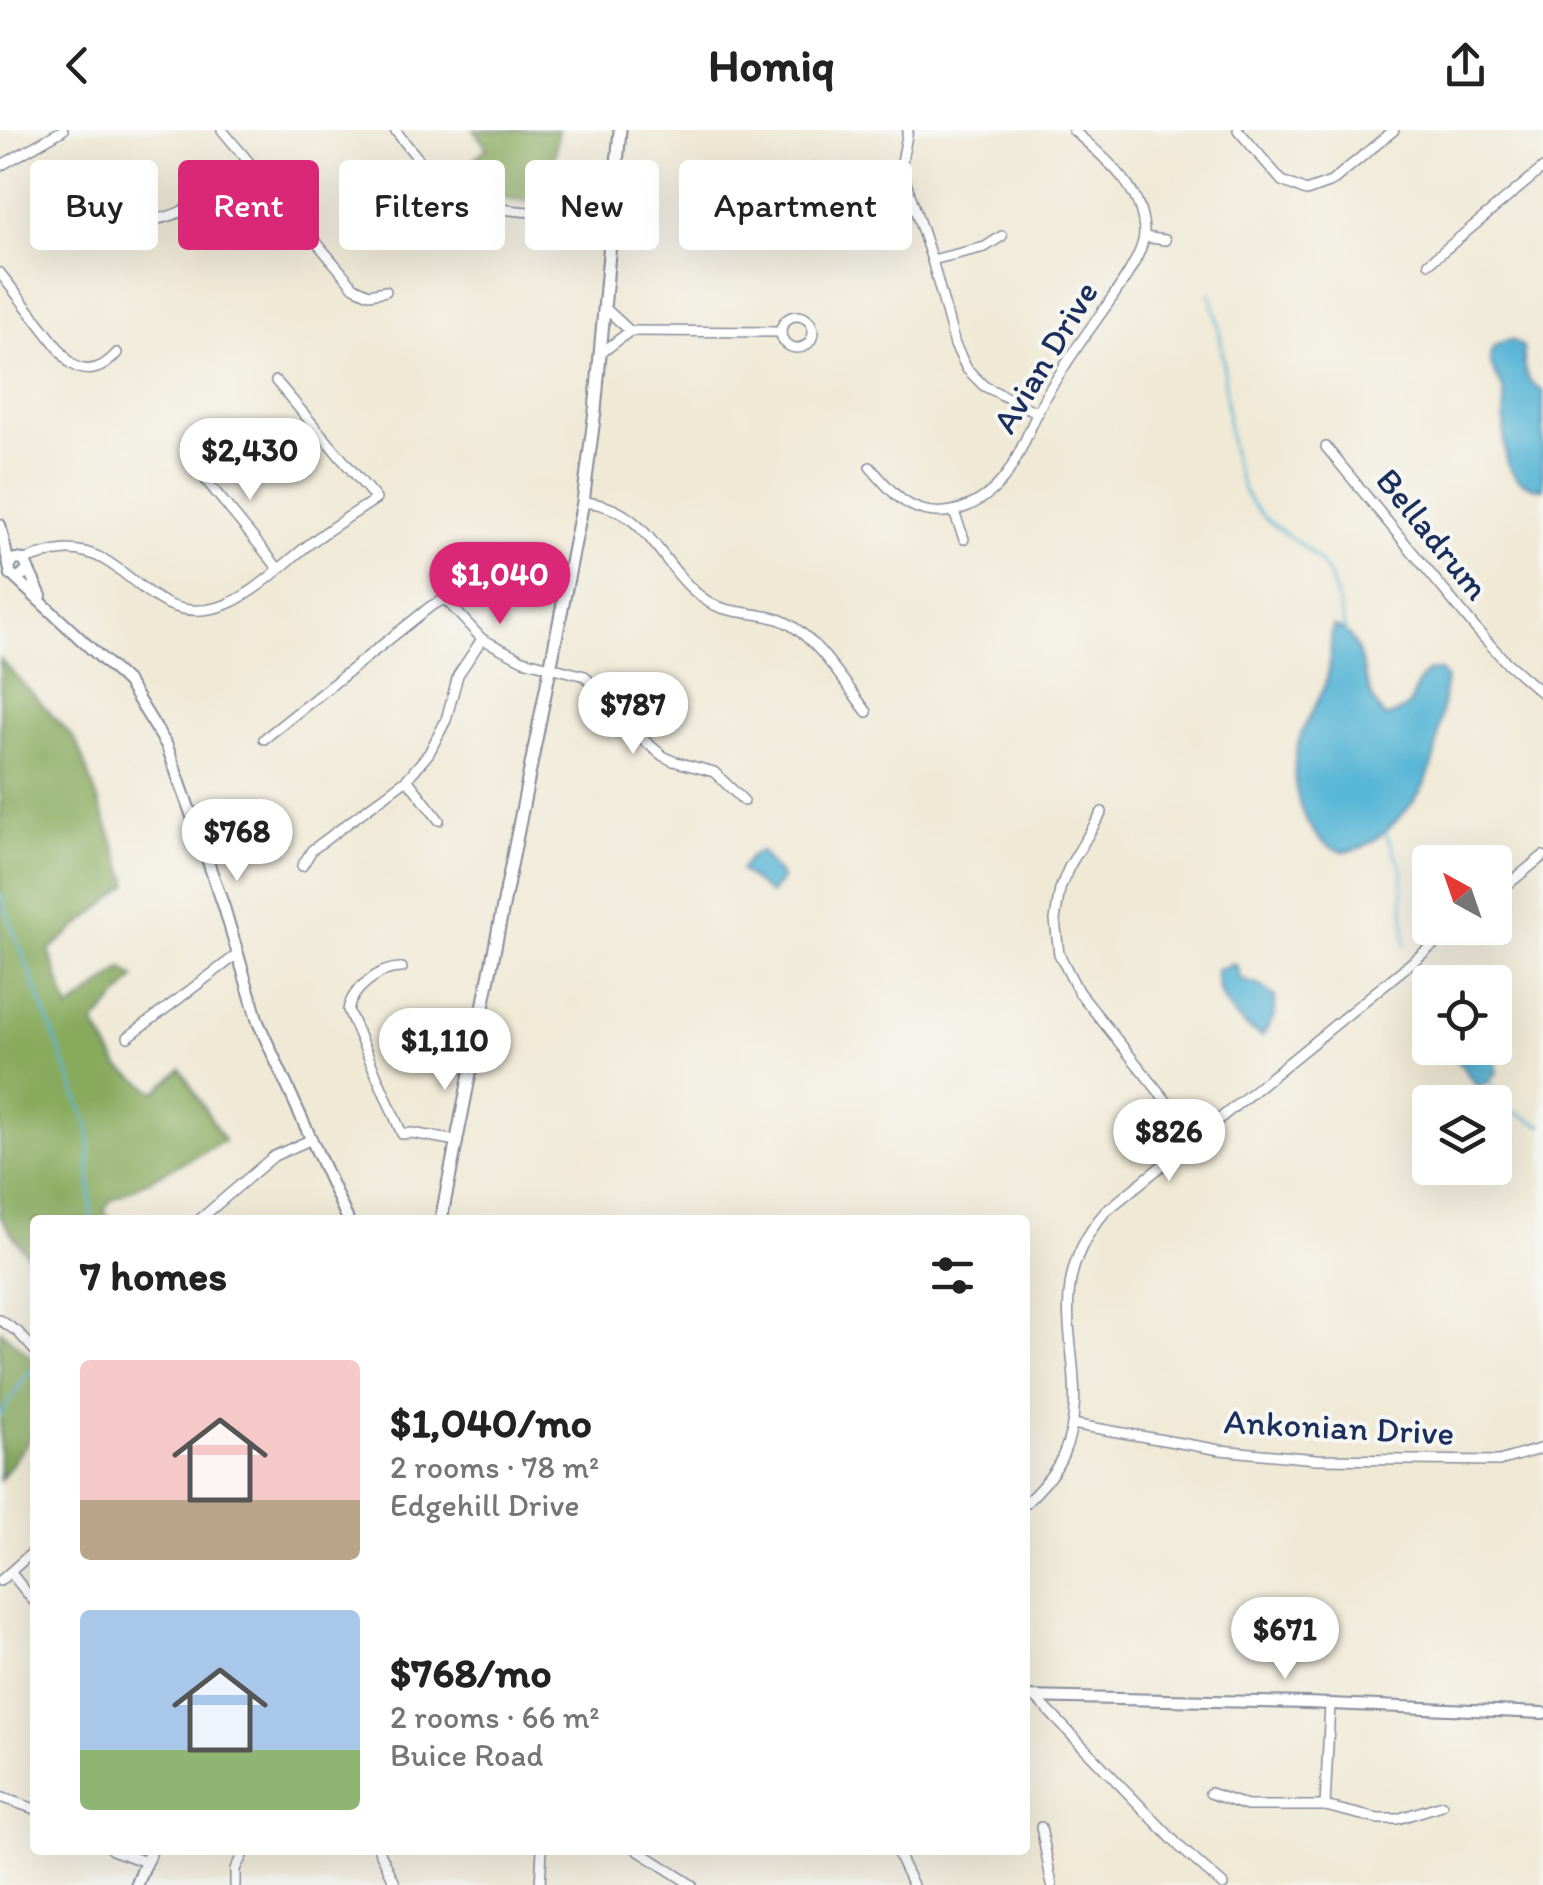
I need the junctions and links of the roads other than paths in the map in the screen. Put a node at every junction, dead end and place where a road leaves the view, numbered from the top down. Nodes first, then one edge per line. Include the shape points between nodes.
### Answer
1 (63, 130) edge
2 (222, 130) edge
3 (395, 130) edge
4 (620, 130) edge
5 (908, 130) edge
6 (1073, 130) edge
7 (1238, 130) edge
8 (1394, 130) edge
9 (247, 160) edge
10 (617, 160) edge
11 (0, 166) edge
12 (1543, 168) edge
13 (525, 210) edge
14 (1002, 236) dead end
15 (1144, 236) junction
16 (1165, 240) dead end
17 (319, 246) edge
18 (609, 250) edge
19 (932, 260) junction
20 (1428, 263) dead end
21 (0, 273) edge
22 (386, 291) dead end
23 (604, 307) junction
24 (630, 331) junction
25 (782, 332) dead end
26 (117, 353) dead end
27 (600, 354) junction
28 (276, 381) dead end
29 (1038, 412) junction
30 (1326, 447) dead end
31 (191, 462) dead end
32 (870, 467) dead end
33 (583, 502) junction
34 (954, 512) junction
35 (0, 525) edge
36 (964, 539) dead end
37 (22, 565) junction
38 (278, 568) junction
39 (45, 604) junction
40 (482, 639) junction
41 (552, 666) junction
42 (1543, 694) edge
43 (867, 712) dead end
44 (264, 739) dead end
45 (407, 779) junction
46 (744, 801) dead end
47 (1102, 812) dead end
48 (440, 820) dead end
49 (1543, 856) edge
50 (302, 866) dead end
51 (1512, 881) edge
52 (1433, 945) edge
53 (238, 954) junction
54 (402, 968) dead end
55 (128, 1037) dead end
56 (312, 1138) junction
57 (1196, 1138) junction
58 (456, 1141) junction
59 (205, 1215) edge
60 (346, 1215) edge
61 (442, 1215) edge
62 (0, 1320) edge
63 (30, 1345) edge
64 (1072, 1424) junction
65 (1543, 1448) edge
66 (1030, 1498) edge
67 (30, 1555) edge
68 (11, 1573) junction
69 (0, 1581) edge
70 (30, 1597) edge
71 (1030, 1698) edge
72 (1330, 1704) junction
73 (1543, 1713) edge
74 (1210, 1793) dead end
75 (0, 1797) edge
76 (1442, 1805) dead end
77 (1325, 1806) junction
78 (30, 1808) edge
79 (1041, 1827) dead end
80 (381, 1855) edge
81 (542, 1855) edge
82 (645, 1855) edge
83 (898, 1855) edge
84 (148, 1856) edge
85 (242, 1856) dead end
86 (138, 1885) edge
87 (235, 1885) edge
88 (396, 1885) edge
89 (540, 1885) edge
90 (692, 1885) edge
91 (913, 1885) edge
92 (1052, 1885) edge
93 (1223, 1885) edge

1 - 11 street
2 - 9 street
3 - 13 street via 450,190 495,208
4 - 10 main road
5 - 19 street via 901,167
6 - 15 street via 1124,177
7 - 8 street via 1282,182 1306,191 1332,182
12 - 20 street
14 - 19 street
15 - 16 street
15 - 29 street, Avian Drive
17 - 22 street via 354,288
18 - 23 main road
19 - 29 street via 966,368 984,386
21 - 26 street via 70,363 94,370
23 - 24 street
23 - 27 main road
24 - 25 street
24 - 27 street
27 - 33 main road
28 - 38 street via 376,499
29 - 34 street, Avian Drive via 1002,482 984,500
30 - 42 street, Belladrum via 1476,629
31 - 38 street
32 - 34 street via 904,502
33 - 41 main road
33 - 43 street via 609,506 633,520 707,602 798,629
34 - 36 street
35 - 37 street
37 - 38 street via 69,550 96,555 166,606 198,610 234,602
37 - 39 street
37 - 39 street via 23,577 15,578
39 - 53 street via 128,682 168,746
40 - 41 street
40 - 44 street via 445,599
40 - 45 street via 458,675 436,743
41 - 46 street via 583,674 624,723 664,756 714,772
41 - 58 main road
45 - 48 street
45 - 50 street via 312,850
47 - 57 street via 1060,889 1059,954 1078,992
49 - 51 street
52 - 57 street
53 - 55 street
53 - 56 street via 258,1022
54 - 58 street via 360,987 348,1010 402,1134
56 - 59 street via 274,1156
56 - 60 street
57 - 64 street via 1105,1212 1077,1252 1067,1297
58 - 61 main road
62 - 63 street
64 - 65 street, Ankonian Drive via 1316,1459 1498,1461
64 - 66 street via 1057,1467
67 - 68 street
68 - 69 street
68 - 70 street
71 - 72 street
71 - 93 street
72 - 73 street
72 - 77 street
74 - 77 street via 1247,1806
75 - 78 street
76 - 77 street via 1397,1819
79 - 92 street
80 - 88 street
81 - 89 street
82 - 90 street
83 - 91 street
84 - 86 main road
85 - 87 street

